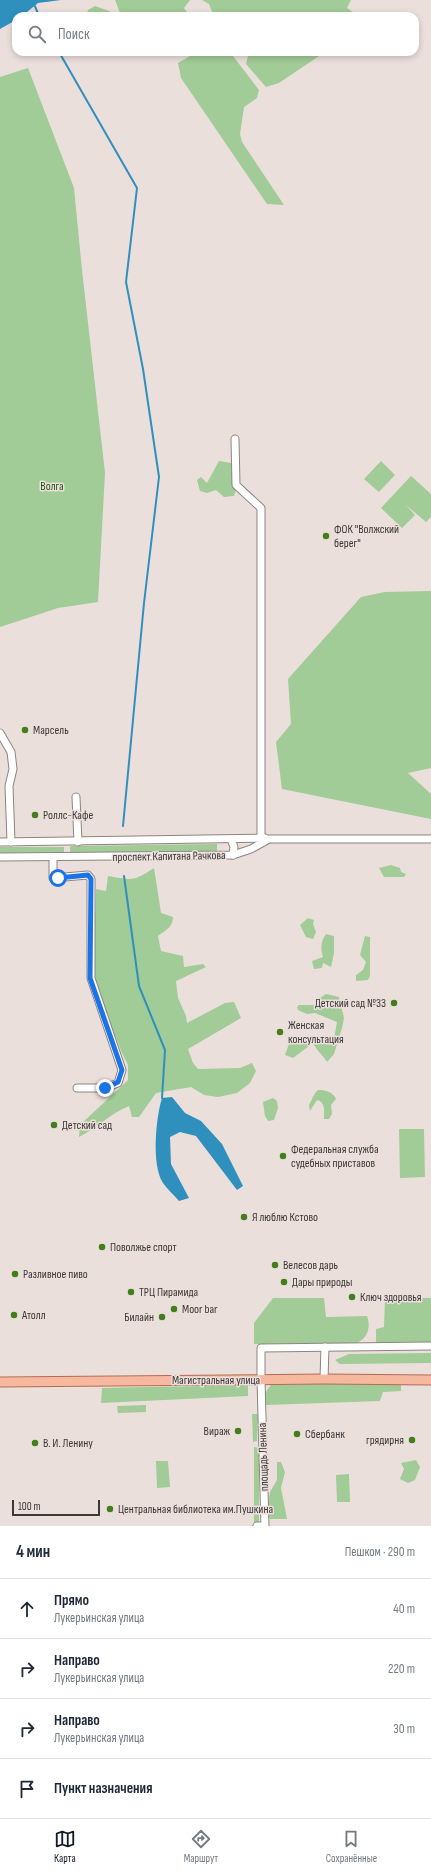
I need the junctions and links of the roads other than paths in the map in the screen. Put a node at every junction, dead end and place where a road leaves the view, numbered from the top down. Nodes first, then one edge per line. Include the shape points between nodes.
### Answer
1 (235, 439) dead end
2 (0, 733) edge
3 (76, 797) dead end
4 (265, 838) junction
5 (231, 839) junction
6 (431, 839) edge
7 (0, 842) edge
8 (11, 842) junction
9 (78, 842) junction
10 (233, 855) junction
11 (0, 857) edge
12 (53, 857) junction
13 (78, 1088) dead end
14 (431, 1346) edge
15 (325, 1347) junction
16 (324, 1379) junction
17 (261, 1380) junction
18 (431, 1380) edge
19 (0, 1382) edge
20 (257, 1526) edge
21 (265, 1526) edge

1 - 4 street via 236,485 261,508
2 - 8 street via 12,757 13,769 9,786
3 - 9 street
4 - 5 street
4 - 6 street, проспект Капитана Рачкова
4 - 10 street, проспект Капитана Рачкова via 251,849
5 - 9 street
5 - 10 street
7 - 8 street
8 - 9 street
10 - 12 street, проспект Капитана Рачкова
11 - 12 street, проспект Капитана Рачкова
12 - 13 street via 53,878 88,875 91,879 90,978 122,1070 118,1082 105,1088
14 - 15 street
15 - 16 street
15 - 17 street, площадь Ленина via 261,1348
16 - 17 main road, Магистральная улица
16 - 18 main road, Магистральная улица
17 - 19 main road, Магистральная улица
17 - 21 street, площадь Ленина
20 - 21 street, площадь Ленина

